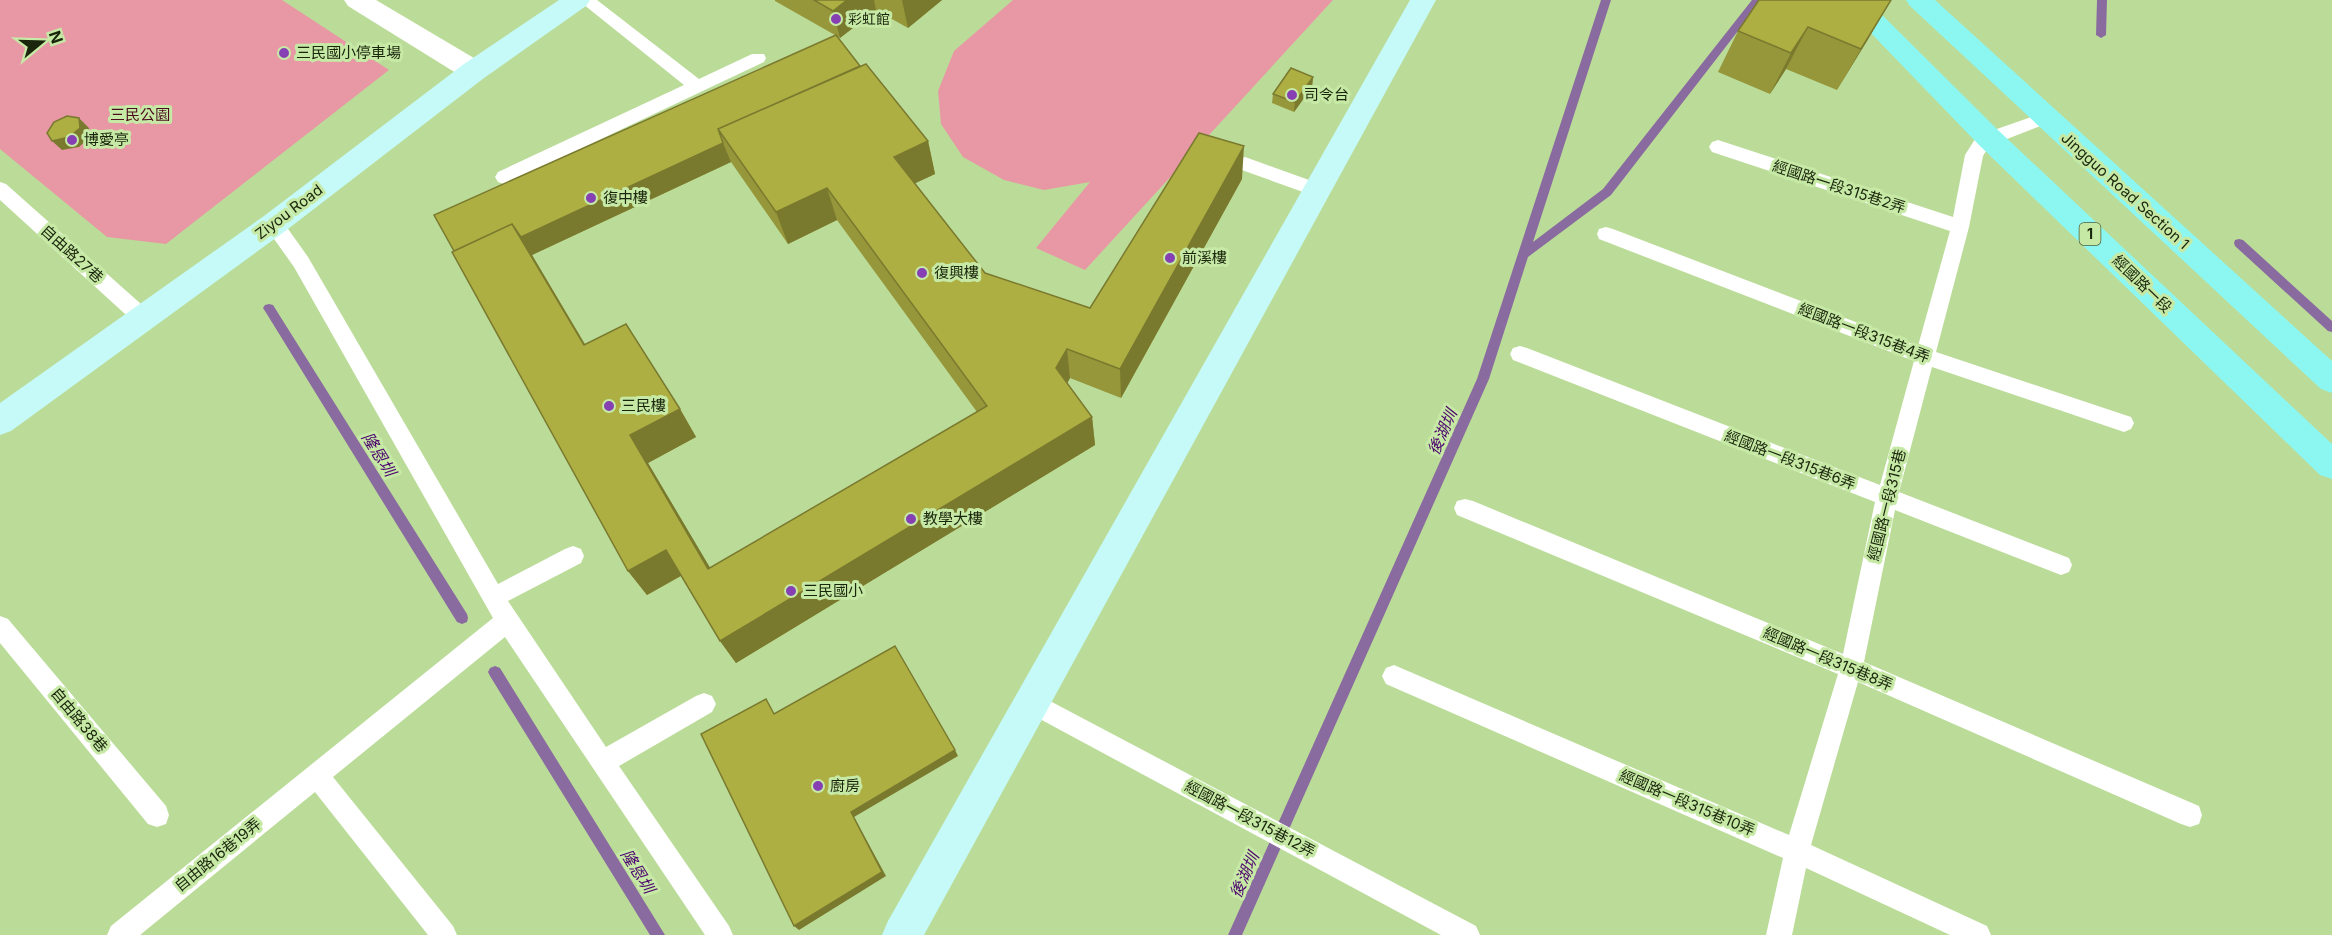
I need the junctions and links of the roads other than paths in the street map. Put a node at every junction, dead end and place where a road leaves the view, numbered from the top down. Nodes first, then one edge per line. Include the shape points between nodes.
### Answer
1 (357, 0) edge
2 (577, 0) edge
3 (586, 0) edge
4 (1423, 0) edge
5 (1852, 0) edge
6 (1918, 0) edge
7 (758, 58) dead end
8 (474, 71) junction
9 (697, 86) junction
10 (2045, 118) junction
11 (1989, 138) junction
12 (1718, 147) dead end
13 (1245, 164) edge
14 (504, 177) dead end
15 (0, 189) edge
16 (1317, 190) junction
17 (274, 224) junction
18 (1959, 227) junction
19 (1606, 234) dead end
20 (143, 318) junction
21 (1520, 354) dead end
22 (1926, 357) junction
23 (2332, 380) edge
24 (0, 421) edge
25 (2124, 423) dead end
26 (2332, 465) edge
27 (1887, 497) junction
28 (1465, 508) dead end
29 (573, 556) dead end
30 (2061, 565) dead end
31 (493, 598) junction
32 (507, 621) junction
33 (0, 626) edge
34 (1851, 668) junction
35 (1394, 676) dead end
36 (1033, 703) junction
37 (704, 704) dead end
38 (603, 762) junction
39 (316, 774) junction
40 (157, 815) dead end
41 (2190, 815) dead end
42 (1797, 851) junction
43 (120, 935) edge
44 (444, 935) edge
45 (720, 935) edge
46 (902, 935) edge
47 (1467, 935) edge
48 (1779, 935) edge
49 (1977, 935) edge

1 - 8 street
2 - 8 street, Ziyou Road
3 - 9 lane
4 - 16 street
5 - 11 main road, 經國路一段 / 1
6 - 10 main road, Jingguo Road Section 1
7 - 9 lane
8 - 17 street, Ziyou Road
9 - 14 lane
10 - 11 lane
10 - 23 main road, Jingguo Road Section 1
11 - 18 lane, 經國路一段315巷 via 1977,147 1974,155
11 - 26 main road, 經國路一段 / 1
12 - 18 lane, 經國路一段315巷2弄
13 - 16 lane
15 - 20 lane, 自由路27巷
16 - 36 street
17 - 20 street, Ziyou Road
17 - 31 lane via 301,262
18 - 22 lane, 經國路一段315巷
19 - 22 lane, 經國路一段315巷4弄
20 - 24 street, Ziyou Road
21 - 27 lane, 經國路一段315巷6弄
22 - 25 lane, 經國路一段315巷4弄
22 - 27 lane, 經國路一段315巷
27 - 30 lane, 經國路一段315巷6弄
27 - 34 lane, 經國路一段315巷
28 - 34 lane, 經國路一段315巷8弄
29 - 31 lane
31 - 32 lane
32 - 38 lane
32 - 39 lane, 自由路16巷19弄
33 - 40 lane, 自由路38巷
34 - 41 lane, 經國路一段315巷8弄
34 - 42 lane, 經國路一段315巷
35 - 42 lane, 經國路一段315巷10弄
36 - 46 street
36 - 47 lane, 經國路一段315巷12弄
37 - 38 lane
38 - 45 lane
39 - 43 lane, 自由路16巷19弄
39 - 44 lane
42 - 48 lane, 經國路一段315巷
42 - 49 lane, 經國路一段315巷10弄

